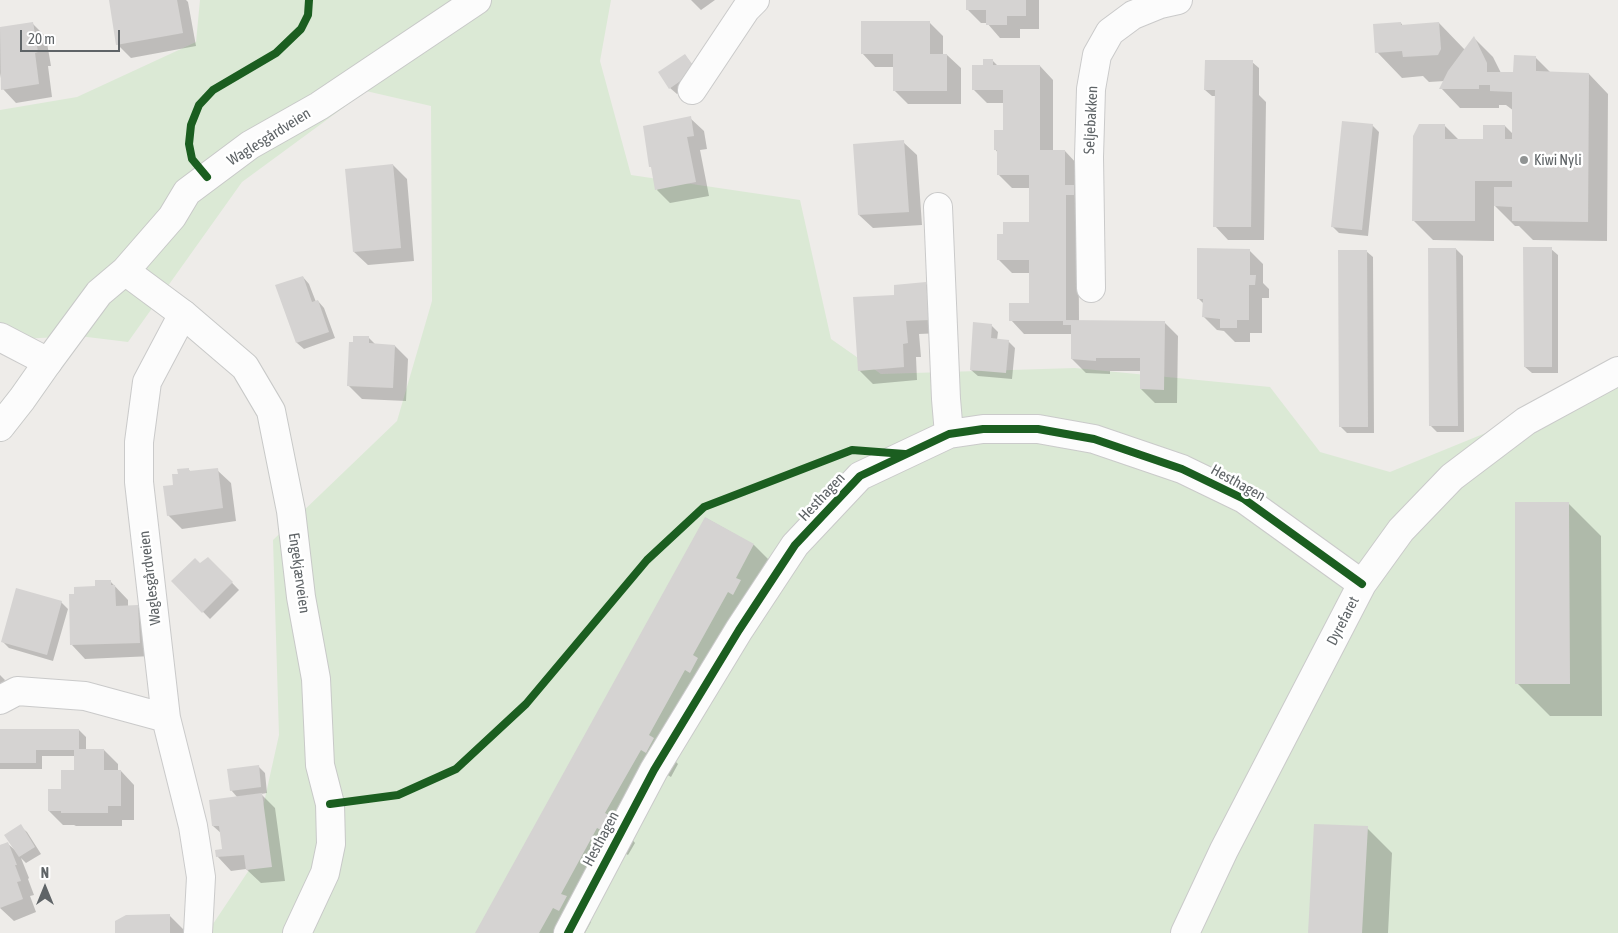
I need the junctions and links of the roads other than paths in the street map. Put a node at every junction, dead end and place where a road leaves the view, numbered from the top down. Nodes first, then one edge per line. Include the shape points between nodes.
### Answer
1 (477, 0) edge
2 (755, 0) edge
3 (1178, 0) edge
4 (692, 90) dead end
5 (938, 207) dead end
6 (125, 271) junction
7 (1091, 288) dead end
8 (183, 314) junction
9 (0, 337) edge
10 (48, 362) junction
11 (1618, 371) edge
12 (0, 427) edge
13 (949, 434) junction
14 (1362, 584) junction
15 (0, 700) edge
16 (166, 718) junction
17 (198, 933) edge
18 (297, 933) edge
19 (568, 933) edge
20 (1185, 933) edge

1 - 6 street, Waglesgårdveien via 319,106 250,145 187,192 172,217
2 - 4 street
3 - 7 street, Seljebakken via 1133,15 1110,32 1097,55 1091,89 1088,157
5 - 13 street
6 - 8 street, Engekjærveien
6 - 10 street, Waglesgårdveien via 99,293
8 - 16 street, Waglesgårdveien via 147,382 139,442 139,482
8 - 18 street, Engekjærveien via 245,367 271,411 291,510 301,597 316,679 320,765 330,804 331,844 324,873
9 - 10 street
10 - 12 street, Waglesgårdveien
11 - 14 street, Dyrefaret via 1526,421 1452,477 1402,530
13 - 14 street, Hesthagen via 983,429 1038,429 1094,440 1182,469 1244,499
13 - 19 street, Hesthagen via 860,476 795,545 654,770
14 - 20 street, Dyrefaret via 1224,850
15 - 16 street via 17,691 85,696
16 - 17 street, Waglesgårdveien via 193,826 201,877

